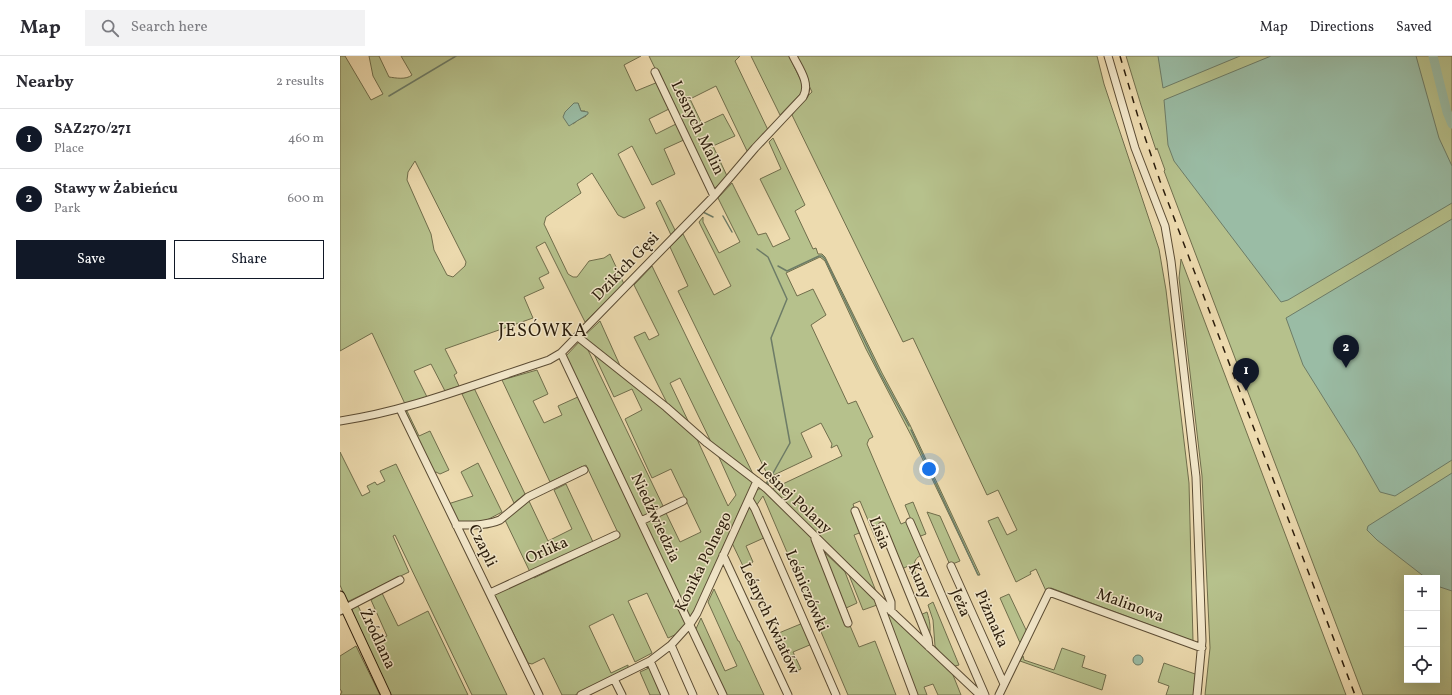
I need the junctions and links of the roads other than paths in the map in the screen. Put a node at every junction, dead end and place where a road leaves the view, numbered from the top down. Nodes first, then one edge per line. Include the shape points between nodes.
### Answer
1 (793, 56) edge
2 (1108, 56) edge
3 (655, 72) dead end
4 (714, 196) junction
5 (578, 337) junction
6 (562, 353) junction
7 (400, 409) junction
8 (340, 421) edge
9 (584, 470) dead end
10 (757, 481) junction
11 (749, 499) junction
12 (683, 501) dead end
13 (855, 511) dead end
14 (642, 521) junction
15 (910, 522) dead end
16 (456, 525) junction
17 (882, 526) dead end
18 (616, 534) dead end
19 (815, 537) junction
20 (723, 555) junction
21 (951, 566) dead end
22 (400, 580) dead end
23 (490, 593) junction
24 (340, 596) edge
25 (877, 597) junction
26 (343, 609) edge
27 (891, 611) junction
28 (690, 624) junction
29 (848, 624) dead end
30 (671, 645) junction
31 (928, 647) junction
32 (1202, 648) junction
33 (650, 661) junction
34 (614, 679) junction
35 (1004, 684) junction
36 (386, 695) edge
37 (539, 695) edge
38 (581, 695) edge
39 (622, 695) edge
40 (665, 695) edge
41 (693, 695) edge
42 (723, 695) edge
43 (788, 695) edge
44 (836, 695) edge
45 (914, 695) edge
46 (980, 695) edge
47 (985, 695) edge
48 (999, 695) edge
49 (1197, 695) edge

1 - 4 street, Dzikich Gęsi via 804,78 806,93
2 - 32 street via 1135,148 1164,226 1171,261 1196,477
3 - 4 street, Leśnych Malin
4 - 5 street, Dzikich Gęsi
5 - 6 street, Dzikich Gęsi
5 - 10 street, Leśnej Polany via 666,407 706,443
6 - 7 street, Dzikich Gęsi via 543,362
6 - 14 street, Niedźwiedzia
7 - 8 street, Dzikich Gęsi
7 - 16 street, Czapli
9 - 16 street via 528,497 500,520 488,524
10 - 11 street, Konika Polnego
10 - 19 street, Leśnej Polany
11 - 20 street, Konika Polnego
11 - 44 street, Leśniczówki
12 - 14 street
13 - 27 street, Lisia via 891,602
14 - 28 street, Niedźwiedzia
15 - 47 street, Jeża
16 - 23 street, Czapli
17 - 31 street, Kuny via 928,639
18 - 23 street, Orlika
19 - 25 street, Leśnej Polany
19 - 29 street
20 - 28 street, Konika Polnego
20 - 43 street, Leśnych Kwiatów
21 - 35 street, Piżmaka
22 - 26 street
23 - 37 street, Czapli
24 - 26 main road, Źródlana
25 - 27 street, Leśnej Polany
25 - 45 street
26 - 36 main road, Źródlana
27 - 31 street, Leśnej Polany
28 - 30 street, Konika Polnego
28 - 42 street, Niedźwiedzia
30 - 33 street, Konika Polnego
30 - 41 street
31 - 46 street, Leśnej Polany
32 - 35 street, Malinowa via 1049,592
32 - 49 street
33 - 34 street, Konika Polnego
33 - 40 street
34 - 38 street, Konika Polnego
34 - 39 street
35 - 48 street

